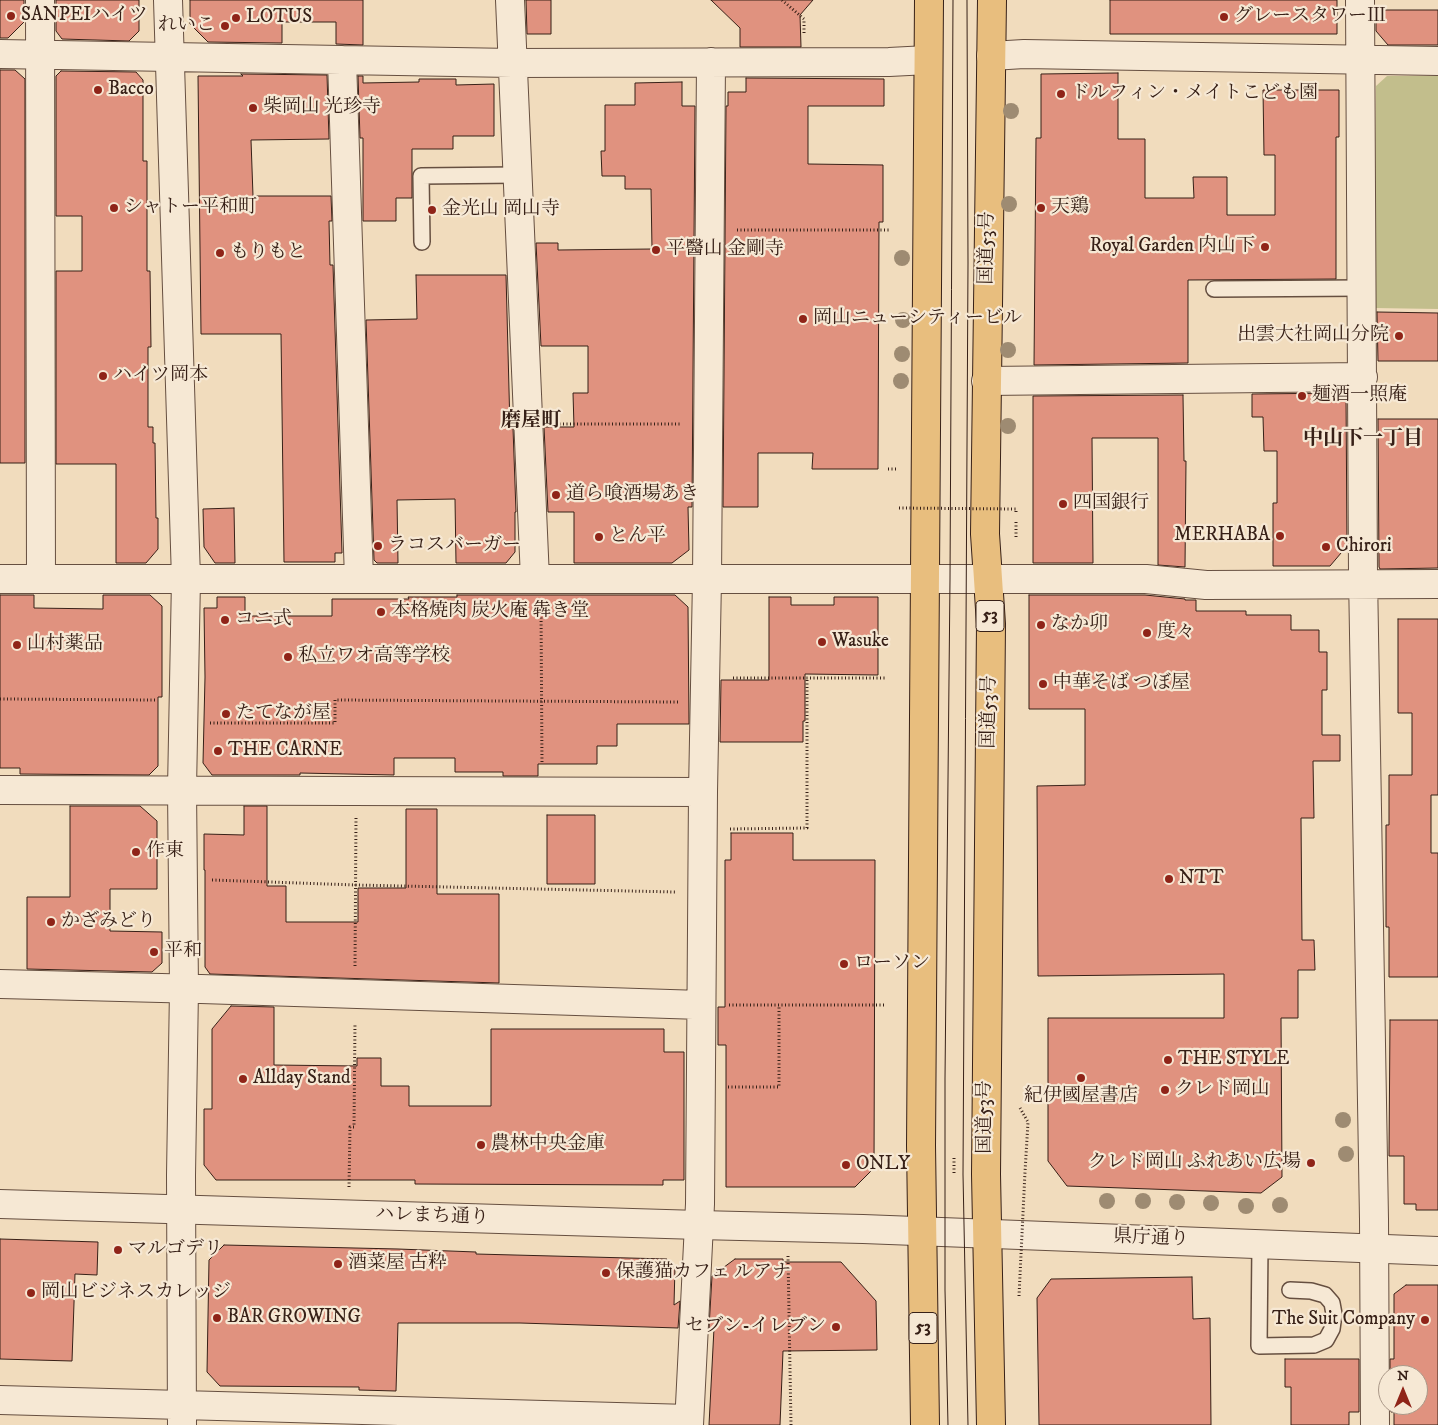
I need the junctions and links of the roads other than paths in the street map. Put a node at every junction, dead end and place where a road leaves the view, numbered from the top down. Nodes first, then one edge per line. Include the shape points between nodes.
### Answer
1 (40, 0) edge
2 (168, 0) edge
3 (510, 0) edge
4 (929, 0) edge
5 (992, 0) edge
6 (1360, 0) edge
7 (0, 54) edge
8 (40, 54) junction
9 (170, 56) junction
10 (991, 56) junction
11 (342, 60) junction
12 (928, 60) junction
13 (1361, 60) junction
14 (1438, 61) edge
15 (711, 62) junction
16 (512, 63) junction
17 (517, 175) junction
18 (422, 242) dead end
19 (1362, 288) junction
20 (1214, 289) dead end
21 (1363, 377) junction
22 (986, 381) junction
23 (0, 579) edge
24 (41, 579) junction
25 (186, 579) junction
26 (359, 579) junction
27 (538, 579) junction
28 (707, 579) junction
29 (925, 579) junction
30 (988, 579) junction
31 (1364, 584) junction
32 (1438, 584) edge
33 (0, 790) edge
34 (182, 790) junction
35 (703, 792) junction
36 (0, 984) edge
37 (184, 989) junction
38 (701, 1005) junction
39 (0, 1204) edge
40 (181, 1209) junction
41 (699, 1225) junction
42 (864, 1228) joint
43 (922, 1231) junction
44 (987, 1233) junction
45 (1260, 1244) junction
46 (1374, 1249) junction
47 (1438, 1251) edge
48 (1290, 1290) dead end
49 (0, 1400) edge
50 (182, 1414) edge
51 (347, 1417) edge
52 (689, 1422) edge
53 (925, 1425) edge
54 (991, 1425) edge
55 (1375, 1425) edge

1 - 8 street
2 - 9 street
3 - 16 street
4 - 12 highway, 53
5 - 10 highway, 国道53号 / 53
6 - 13 street
7 - 8 street
8 - 9 street
8 - 24 street
9 - 11 street
9 - 25 street
10 - 13 street
10 - 22 highway, 国道53号 / 53
11 - 16 street
11 - 26 street
12 - 15 street
12 - 29 highway, 53
13 - 14 street
13 - 19 street
15 - 16 street
15 - 28 street
16 - 17 street
17 - 18 lane via 421,176
17 - 27 street
19 - 20 lane
19 - 21 street
21 - 22 street
21 - 31 street
22 - 30 highway, 国道53号 / 53 via 985,534
23 - 24 street
24 - 25 street
25 - 26 street
25 - 34 street
26 - 27 street
27 - 28 street
28 - 29 street
28 - 35 street
29 - 30 street
29 - 43 highway, 53
30 - 31 street via 1146,579 1206,585
30 - 44 highway, 国道53号 / 53 via 991,624
31 - 32 street
31 - 46 street
33 - 34 street
34 - 35 street
34 - 37 street
35 - 38 street
36 - 37 street
37 - 38 street
37 - 40 street
38 - 41 street
39 - 40 street, ハレまち通り
40 - 41 street, ハレまち通り
40 - 50 street
41 - 42 street, ハレまち通り
41 - 52 street
42 - 43 street, 県庁通り
43 - 44 street, 県庁通り
43 - 53 highway, 53
44 - 45 street, 県庁通り
44 - 54 highway, 国道53号 / 53
45 - 46 street, 県庁通り
45 - 48 lane via 1259,1346 1314,1345 1326,1340 1332,1329 1332,1303 1325,1295
46 - 47 street, 県庁通り
46 - 55 street
49 - 50 street
50 - 51 street
51 - 52 street

